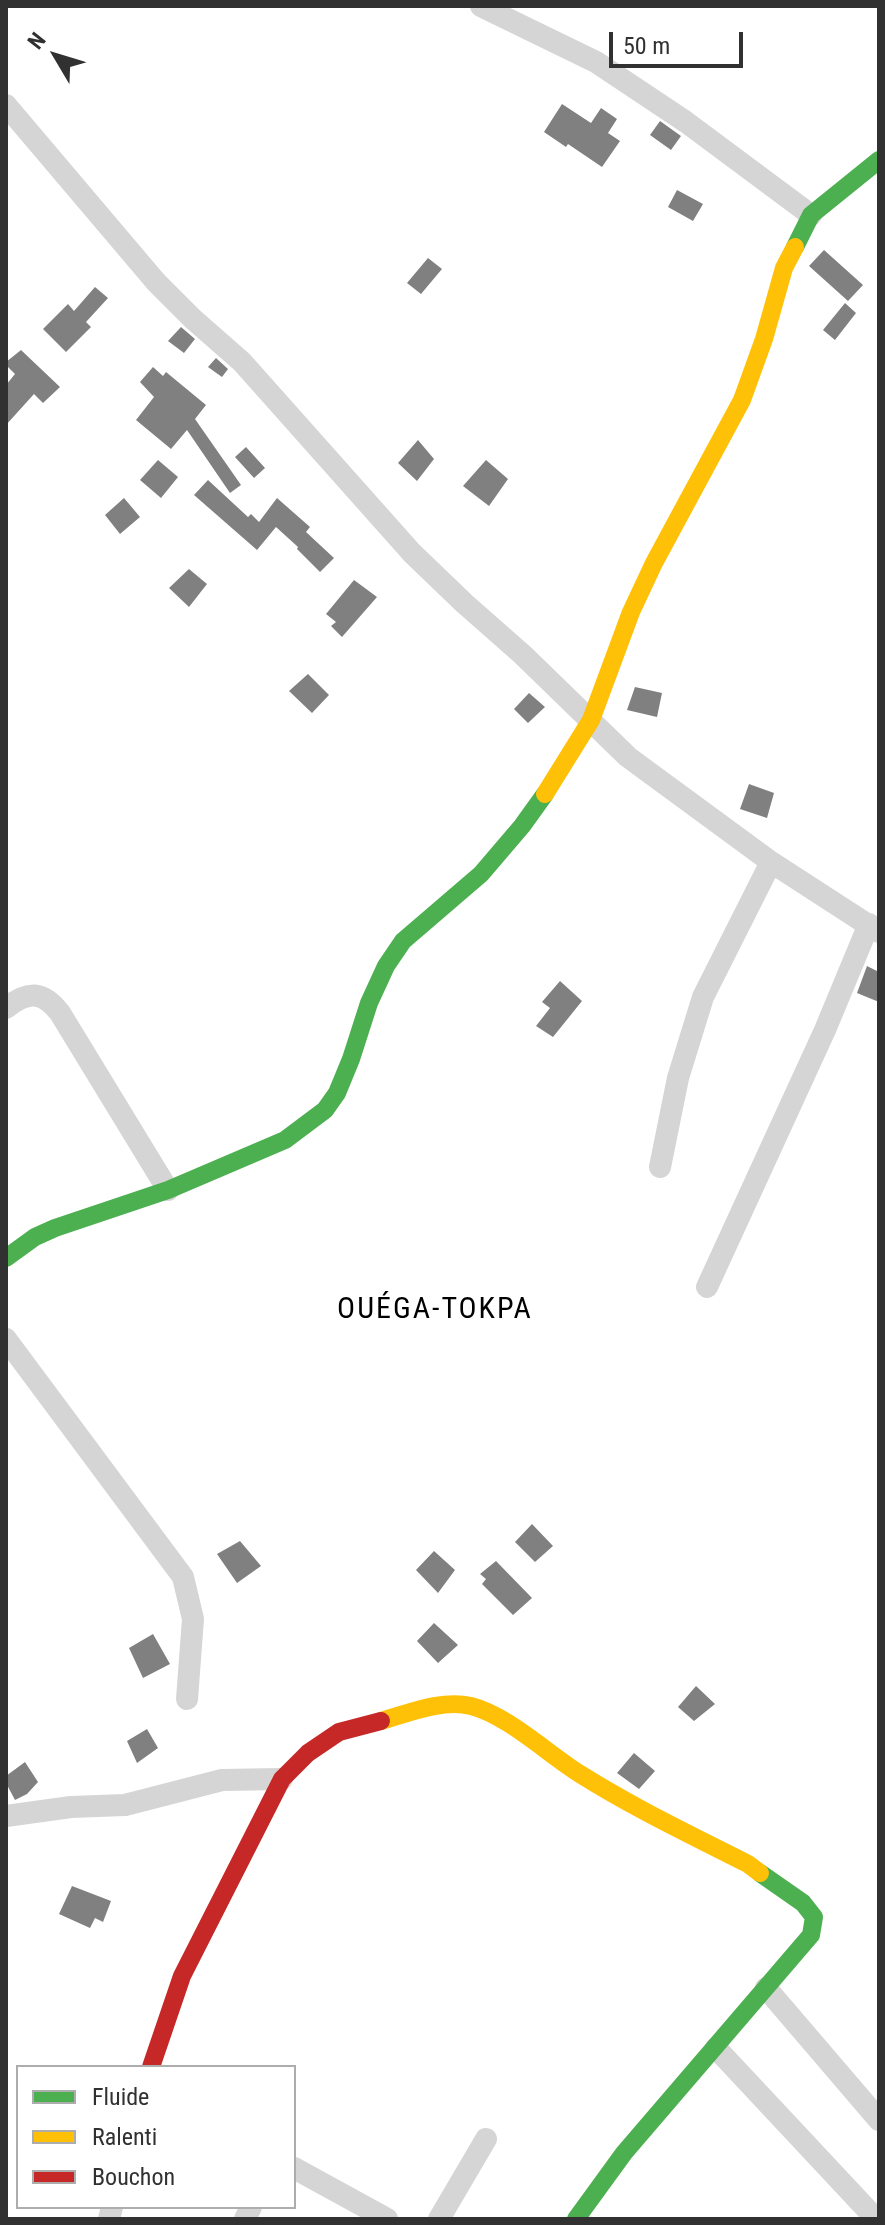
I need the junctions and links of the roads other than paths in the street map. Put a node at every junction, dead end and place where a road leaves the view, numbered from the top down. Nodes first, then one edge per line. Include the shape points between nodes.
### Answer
1 (481, 6) edge
2 (6, 105) edge
3 (879, 160) edge
4 (811, 215) junction
5 (591, 720) junction
6 (771, 862) junction
7 (874, 928) edge
8 (6, 1008) edge
9 (660, 1167) dead end
10 (168, 1190) junction
11 (6, 1258) edge
12 (707, 1287) dead end
13 (6, 1339) edge
14 (187, 1699) dead end
15 (282, 1779) junction
16 (6, 1816) edge
17 (766, 1988) junction
18 (716, 2048) junction
19 (152, 2065) edge
20 (879, 2120) edge
21 (486, 2139) dead end
22 (296, 2169) edge
23 (387, 2219) edge
24 (439, 2219) edge
25 (576, 2219) edge
26 (876, 2219) edge

1 - 4 street via 596,62
2 - 5 street via 156,282 242,362 412,553
3 - 4 street
4 - 5 street via 784,268 742,400 648,575
5 - 6 street via 628,757
5 - 10 street via 522,826 481,874 403,941 386,966 342,1082 325,1110 285,1140
6 - 7 street
6 - 9 street via 703,997 678,1078
7 - 12 street
8 - 10 street via 32,994 49,999
10 - 11 street via 55,1228
13 - 14 street via 183,1577 193,1619
15 - 16 street via 222,1780 125,1805
15 - 17 street via 339,1732 437,1706 470,1706 499,1718 627,1803 748,1864 803,1903 814,1917 811,1935
15 - 19 street via 182,1976
17 - 18 street
17 - 20 street
18 - 25 street via 624,2153
18 - 26 street
21 - 24 street
22 - 23 street

